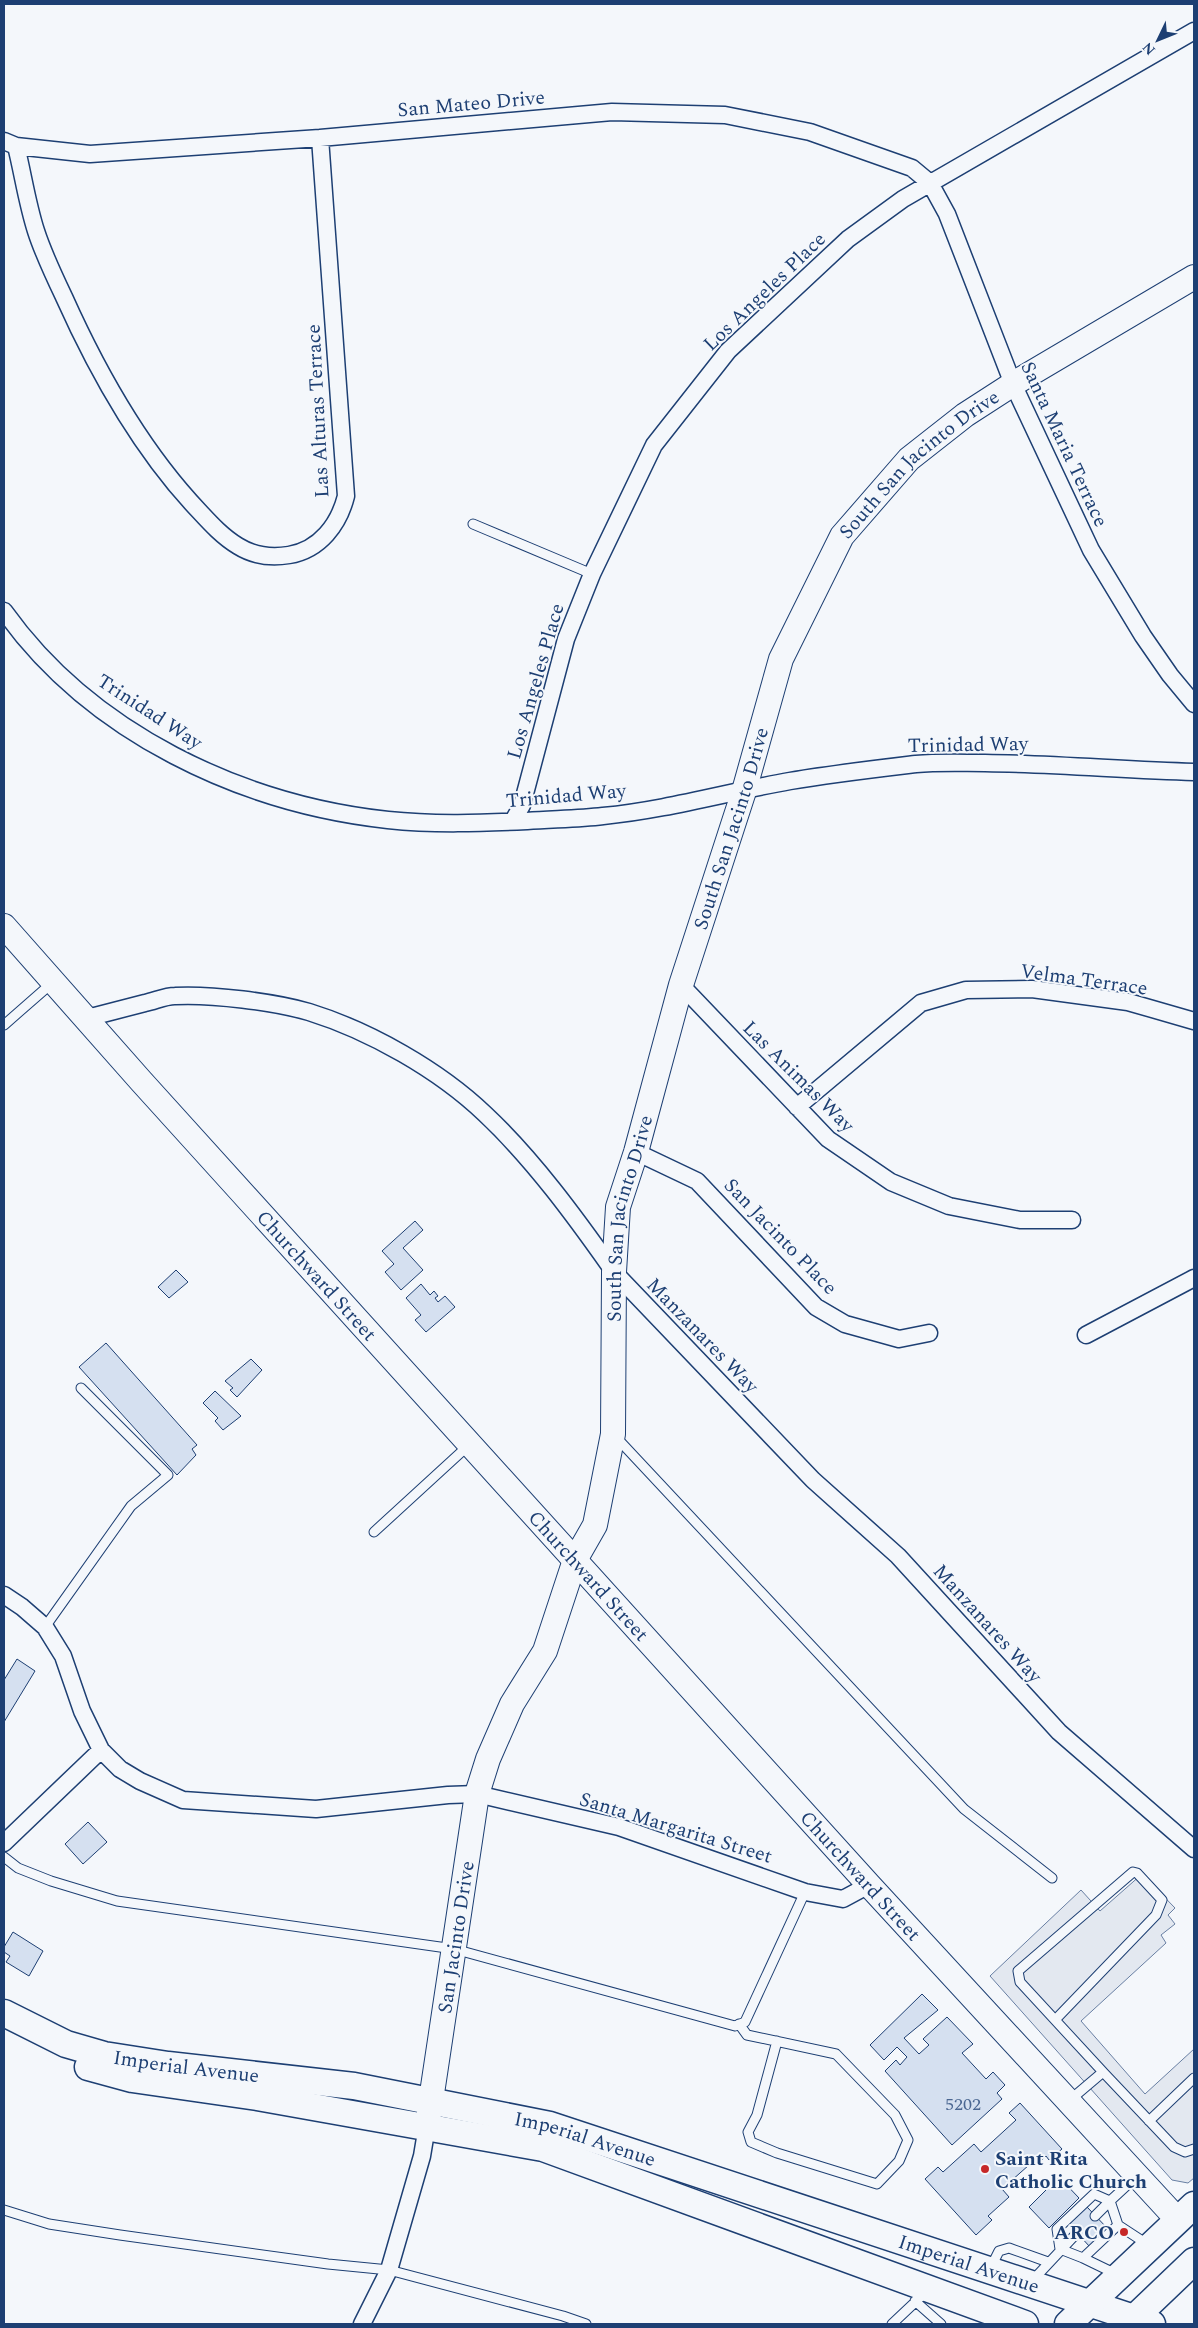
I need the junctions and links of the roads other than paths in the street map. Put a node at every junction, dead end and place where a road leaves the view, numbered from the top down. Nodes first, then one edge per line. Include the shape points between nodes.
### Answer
1 (1194, 31) edge
2 (320, 138) junction
3 (10, 143) edge
4 (930, 183) junction
5 (1194, 277) edge
6 (1013, 384) junction
7 (473, 524) dead end
8 (592, 574) junction
9 (4, 611) edge
10 (1194, 704) edge
11 (1194, 772) edge
12 (744, 791) junction
13 (513, 821) junction
14 (4, 926) edge
15 (54, 981) junction
16 (681, 985) junction
17 (86, 1018) junction
18 (1194, 1021) edge
19 (4, 1025) edge
20 (797, 1107) junction
21 (636, 1152) junction
22 (1072, 1220) dead end
23 (614, 1272) junction
24 (1194, 1278) edge
25 (929, 1333) dead end
26 (1086, 1335) dead end
27 (81, 1388) dead end
28 (613, 1434) junction
29 (470, 1444) junction
30 (374, 1532) dead end
31 (575, 1560) junction
32 (4, 1596) edge
33 (45, 1627) junction
34 (101, 1750) junction
35 (477, 1794) junction
36 (4, 1843) edge
37 (1194, 1849) edge
38 (4, 1857) edge
39 (1052, 1878) dead end
40 (869, 1885) junction
41 (805, 1892) junction
42 (454, 1949) junction
43 (4, 2013) edge
44 (1055, 2020) junction
45 (739, 2024) junction
46 (4, 2033) edge
47 (777, 2041) junction
48 (1103, 2072) junction
49 (1194, 2078) edge
50 (431, 2100) junction
51 (1069, 2101) junction
52 (1149, 2121) junction
53 (427, 2126) junction
54 (1194, 2149) edge
55 (1138, 2176) junction
56 (1110, 2201) junction
57 (4, 2210) edge
58 (1186, 2212) edge
59 (1095, 2216) dead end
60 (1118, 2225) junction
61 (1076, 2234) dead end
62 (1150, 2246) junction
63 (1060, 2249) junction
64 (1083, 2258) junction
65 (1194, 2261) edge
66 (1048, 2262) junction
67 (389, 2270) junction
68 (989, 2270) junction
69 (1118, 2275) junction
70 (1030, 2284) junction
71 (922, 2295) junction
72 (1089, 2303) junction
73 (1012, 2322) edge
74 (1138, 2322) edge
75 (362, 2324) edge
76 (586, 2324) edge
77 (892, 2324) edge
78 (941, 2324) edge
79 (1068, 2324) edge

1 - 4 street, Los Angeles Place
2 - 3 street, San Mateo Drive via 90,154
2 - 3 street, Las Alturas Terrace via 346,496 328,534 305,550 278,556 253,553 222,534 186,498 129,420 79,332 52,272 36,231
2 - 4 street, San Mateo Drive via 612,112 726,115 810,132 912,168
4 - 6 street, Santa Maria Terrace via 947,214
4 - 8 street, Los Angeles Place via 848,239 728,350 654,444
5 - 6 street, South San Jacinto Drive
6 - 10 street, Santa Maria Terrace via 1091,550 1143,636
6 - 12 street, South San Jacinto Drive via 965,415 909,459 842,536 781,659
7 - 8 lane
8 - 13 street, Los Angeles Place via 566,639 522,805
9 - 13 street, Trinidad Way via 28,641 94,704 166,751 231,781 305,805 387,820 463,824
11 - 12 street, Trinidad Way via 1038,763 919,764 789,781
12 - 13 street, Trinidad Way via 605,816
12 - 16 street, South San Jacinto Drive
14 - 15 street, Churchward Street
15 - 17 street, Churchward Street
15 - 19 lane
16 - 20 street, Las Animas Way
16 - 21 street, South San Jacinto Drive
17 - 23 street, Manzanares Way via 173,996 221,998 309,1012 360,1033 408,1057 485,1114 535,1169
17 - 29 street, Churchward Street
18 - 20 street, Velma Terrace via 1128,1002 1100,998 1032,989 966,990 921,1003
20 - 22 street, Las Animas Way via 828,1139 891,1182 949,1206 1020,1220
21 - 23 street, South San Jacinto Drive via 618,1207
21 - 25 street, San Jacinto Place via 697,1181 816,1307 845,1324 899,1339
23 - 28 street, South San Jacinto Drive
23 - 37 street, Manzanares Way via 813,1480 898,1556 1059,1732
24 - 26 street
27 - 33 lane via 168,1475 131,1506
28 - 31 street, South San Jacinto Drive via 595,1525
28 - 39 lane via 964,1809
29 - 30 lane
29 - 31 street, Churchward Street
31 - 35 street, San Jacinto Drive via 545,1651 512,1704
31 - 40 street, Churchward Street
32 - 33 street, Santa Margarita Street
33 - 34 street, Santa Margarita Street via 64,1656 82,1711
34 - 35 street, Santa Margarita Street via 140,1781 183,1800 316,1809
34 - 36 street
35 - 41 street, Santa Margarita Street via 618,1827
35 - 42 street, San Jacinto Drive
38 - 42 lane via 18,1868 51,1881 117,1901
40 - 41 street, Santa Margarita Street via 843,1899
40 - 51 street, Churchward Street
41 - 45 lane via 745,2022
42 - 45 lane via 735,2026
42 - 50 street, San Jacinto Drive
43 - 50 main road, Imperial Avenue via 66,2044 104,2055 354,2086
44 - 44 lane via 1020,1982 1018,1971 1133,1872 1137,1873 1162,1900 1156,1915
44 - 48 lane
45 - 47 lane via 747,2035
46 - 53 main road, Imperial Avenue via 61,2060 132,2079
47 - 47 lane via 836,2054 895,2115 908,2140 899,2161 877,2184 776,2153 752,2142 748,2132 757,2115
48 - 51 lane
48 - 52 lane
49 - 52 lane
50 - 53 street, San Jacinto Drive
50 - 68 main road, Imperial Avenue via 550,2125
51 - 55 street, Churchward Street
52 - 54 lane via 1174,2147 1185,2152
53 - 67 street, San Jacinto Drive via 422,2156
53 - 71 main road, Imperial Avenue via 543,2148
55 - 56 lane
55 - 58 street, Churchward Street
56 - 59 lane
56 - 60 lane
56 - 63 lane via 1094,2194 1057,2229
57 - 67 lane via 49,2224
58 - 62 main road
60 - 62 lane
60 - 64 lane
61 - 63 lane
62 - 69 main road
63 - 64 lane
63 - 66 lane
64 - 69 lane
65 - 74 main road
66 - 68 lane via 1009,2248 999,2251
66 - 70 lane
67 - 75 street, San Jacinto Drive
67 - 76 lane
68 - 70 main road, Imperial Avenue
69 - 72 main road
70 - 72 main road, Imperial Avenue
71 - 73 main road, Imperial Avenue
71 - 77 lane
71 - 78 lane
72 - 74 main road, Imperial Avenue
72 - 79 main road

